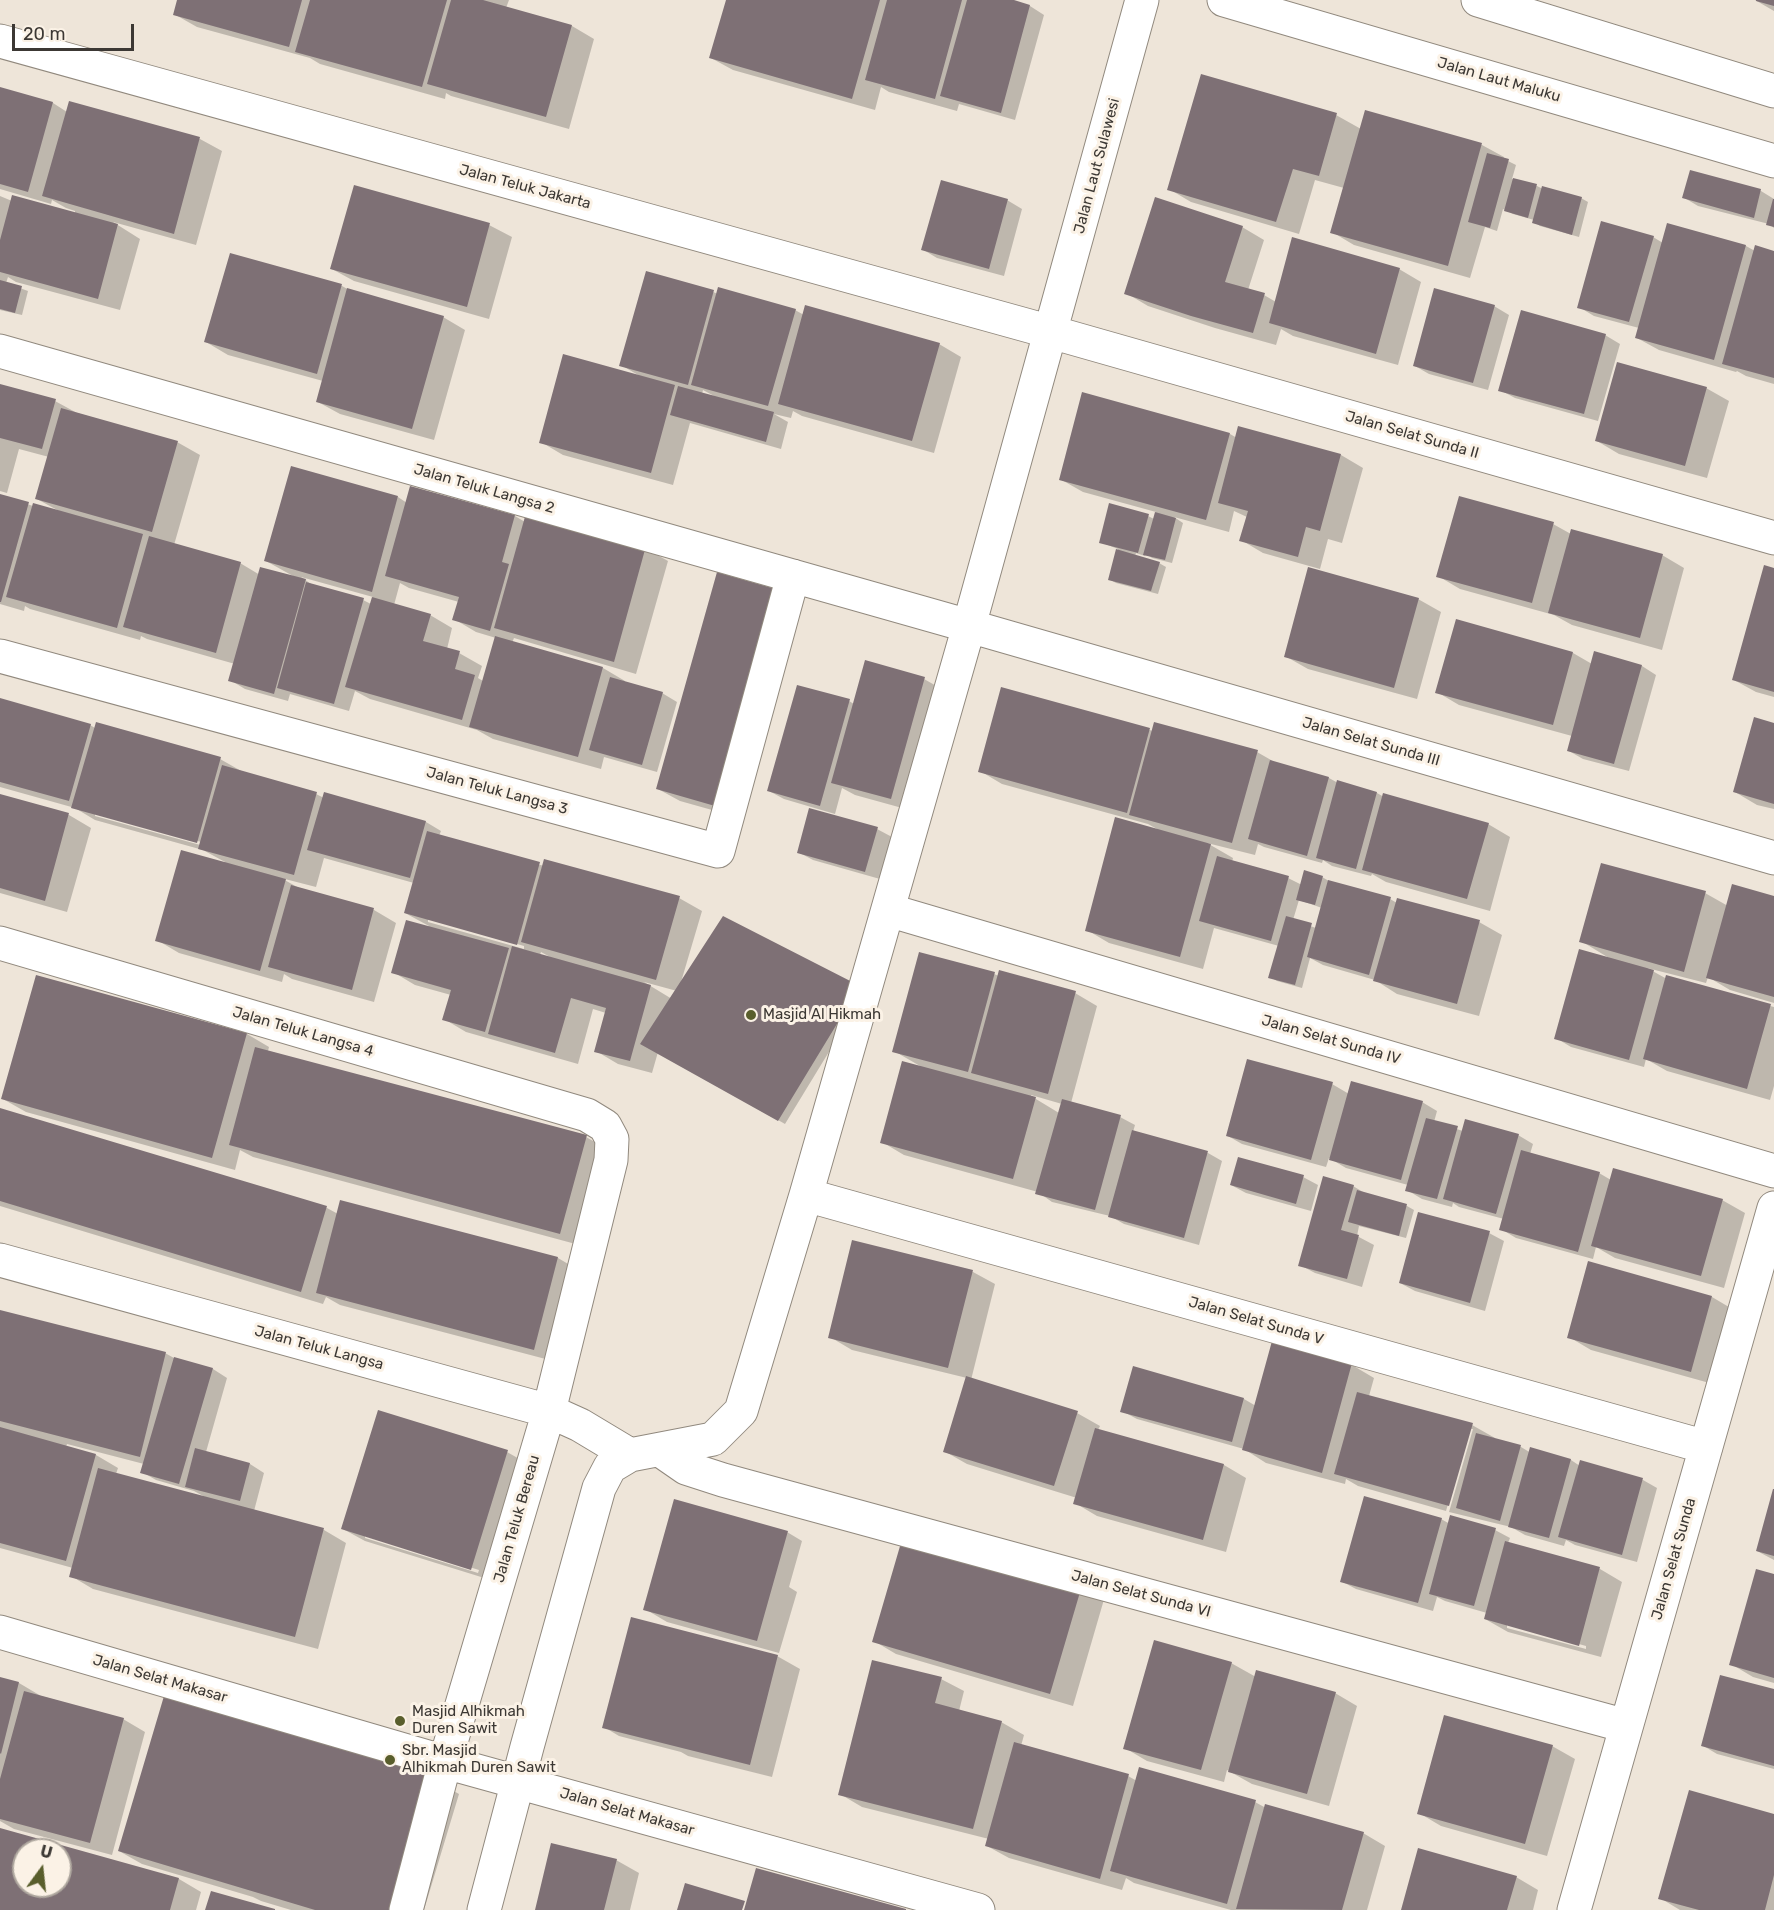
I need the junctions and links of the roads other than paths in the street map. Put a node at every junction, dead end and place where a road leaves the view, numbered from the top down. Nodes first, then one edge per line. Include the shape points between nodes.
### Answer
1 (1142, 0) edge
2 (1224, 0) edge
3 (1478, 0) edge
4 (0, 41) edge
5 (1774, 91) edge
6 (1774, 161) edge
7 (1051, 332) junction
8 (0, 351) edge
9 (1774, 538) edge
10 (793, 576) junction
11 (969, 626) junction
12 (0, 656) edge
13 (1774, 858) edge
14 (888, 910) junction
15 (0, 943) edge
16 (604, 1126) joint
17 (1774, 1171) edge
18 (806, 1195) junction
19 (1774, 1208) edge
20 (0, 1260) edge
21 (549, 1411) junction
22 (1706, 1447) junction
23 (645, 1453) junction
24 (0, 1632) edge
25 (1626, 1726) junction
26 (445, 1762) junction
27 (518, 1782) junction
28 (406, 1910) edge
29 (484, 1910) edge
30 (978, 1910) edge
31 (1574, 1910) edge

1 - 7 street, Jalan Laut Sulawesi
2 - 6 street, Jalan Laut Maluku
3 - 5 street
4 - 7 street, Jalan Teluk Jakarta
7 - 9 street, Jalan Selat Sunda II
7 - 11 street, Jalan Laut Sulawesi
8 - 10 street, Jalan Teluk Langsa 2
10 - 11 street, Jalan Teluk Langsa 2
10 - 12 street, Jalan Teluk Langsa 3 via 718,851
11 - 13 street, Jalan Selat Sunda III
11 - 14 street, Jalan Laut Sulawesi
14 - 17 street, Jalan Selat Sunda IV
14 - 18 street, Jalan Laut Sulawesi
15 - 16 street, Jalan Teluk Langsa 4 via 587,1115
16 - 21 street, Jalan Teluk Bereau via 612,1138 611,1160
18 - 22 street, Jalan Selat Sunda V
18 - 23 street, Jalan Laut Sulawesi via 741,1411 713,1438
19 - 22 street, Jalan Selat Sunda
20 - 21 street, Jalan Teluk Langsa
21 - 23 street, Jalan Teluk Langsa
21 - 26 street, Jalan Teluk Bereau
22 - 25 street, Jalan Selat Sunda
23 - 25 street, Jalan Selat Sunda VI via 723,1480
23 - 27 street via 610,1467 599,1488
24 - 26 street, Jalan Selat Makasar
25 - 31 street, Jalan Selat Sunda
26 - 27 street, Jalan Selat Makasar
26 - 28 street, Jalan Teluk Bereau
27 - 29 street
27 - 30 street, Jalan Selat Makasar

